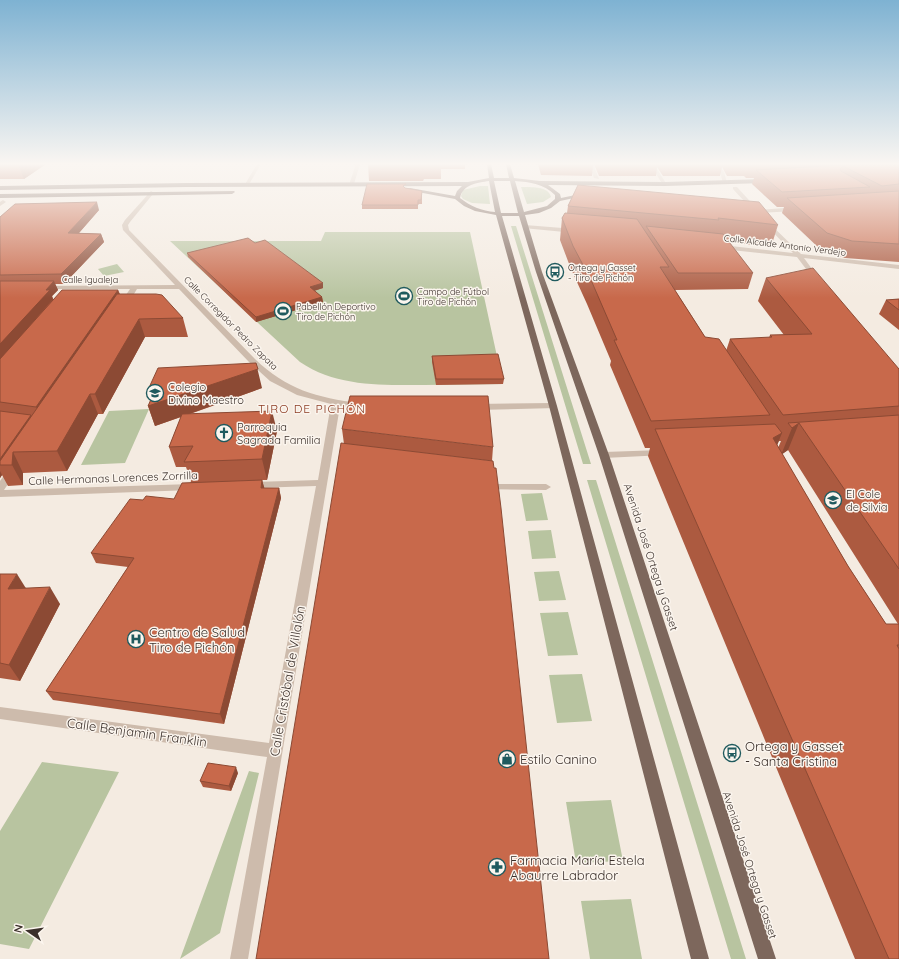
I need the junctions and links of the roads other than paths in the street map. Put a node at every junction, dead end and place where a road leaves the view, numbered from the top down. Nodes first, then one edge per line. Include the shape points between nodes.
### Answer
1 (137, 209) edge
2 (476, 209) edge
3 (497, 209) edge
4 (521, 209) edge
5 (546, 209) edge
6 (753, 209) edge
7 (797, 209) edge
8 (756, 212) junction
9 (498, 214) junction
10 (522, 214) junction
11 (525, 228) junction
12 (583, 232) edge
13 (712, 246) edge
14 (800, 256) junction
15 (899, 267) edge
16 (820, 283) edge
17 (181, 287) junction
18 (38, 288) edge
19 (134, 288) junction
20 (118, 312) edge
21 (336, 403) junction
22 (366, 406) edge
23 (553, 406) junction
24 (465, 407) edge
25 (672, 452) edge
26 (604, 455) junction
27 (18, 462) edge
28 (322, 483) junction
29 (238, 486) edge
30 (478, 486) edge
31 (199, 487) edge
32 (546, 487) dead end
33 (0, 489) edge
34 (0, 494) edge
35 (0, 713) edge
36 (275, 751) junction
37 (239, 959) edge
38 (700, 959) edge
39 (767, 959) edge

1 - 17 street, Calle Corregidor Pedro Zapata via 127,221 126,230
2 - 9 main road
3 - 9 main road
4 - 10 main road, Avenida José Ortega y Gasset
5 - 10 main road
6 - 8 street
7 - 8 street
8 - 14 street
9 - 10 main road
9 - 23 main road
10 - 11 main road, Avenida José Ortega y Gasset
11 - 12 street
11 - 26 main road, Avenida José Ortega y Gasset
13 - 14 street, Calle Alcalde Antonio Verdejo
14 - 15 street, Calle Alcalde Antonio Verdejo
14 - 16 street
17 - 19 street, Calle Igualeja
17 - 21 street, Calle Corregidor Pedro Zapata via 268,375 282,385 308,396
18 - 19 street, Calle Igualeja via 67,291
19 - 20 street
21 - 22 street, Calle Corregidor Pedro Zapata
21 - 28 street, Calle Cristóbal de Villalón via 329,467
23 - 24 street
23 - 38 main road
25 - 26 street
26 - 39 main road, Avenida José Ortega y Gasset
27 - 33 street
28 - 29 street
28 - 36 street, Calle Cristóbal de Villalón
30 - 32 street
31 - 34 street, Calle Hermanas Lorences Zorrilla
35 - 36 street, Calle Benjamin Franklin
36 - 37 street, Calle Cristóbal de Villalón

